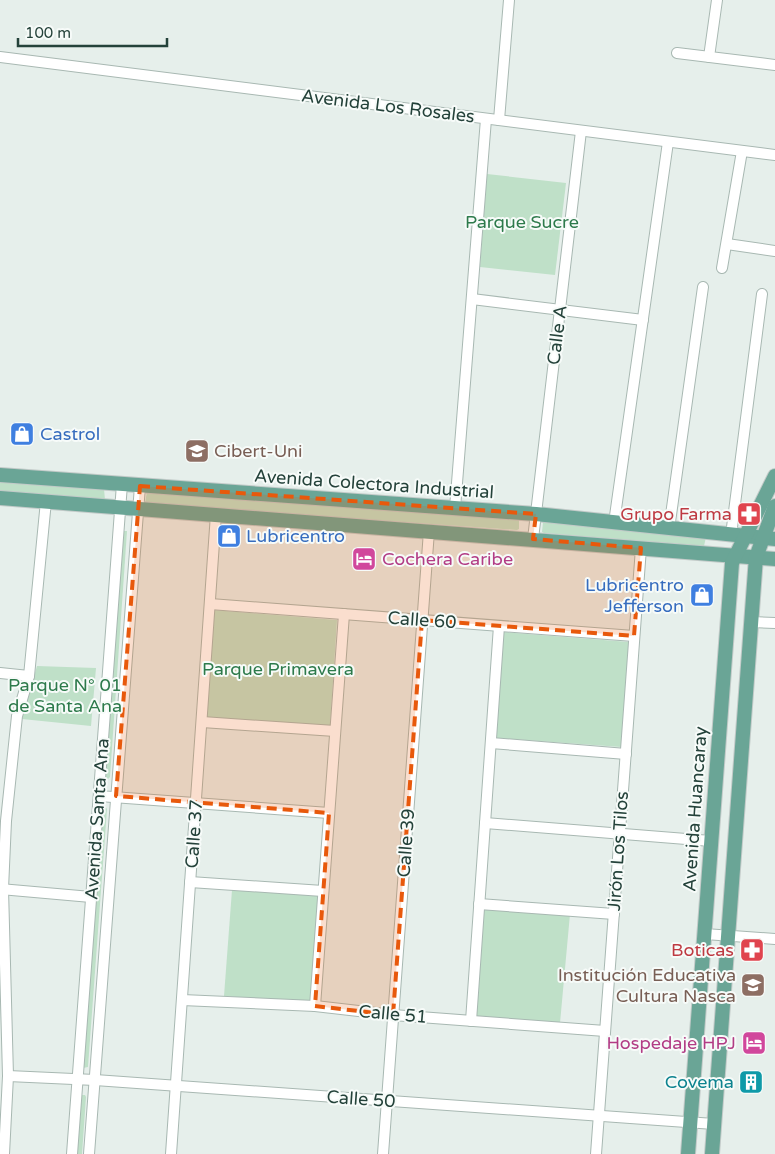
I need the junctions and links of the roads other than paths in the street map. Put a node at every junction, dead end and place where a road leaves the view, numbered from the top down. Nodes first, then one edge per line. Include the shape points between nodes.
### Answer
1 (509, 0) edge
2 (717, 0) edge
3 (677, 53) dead end
4 (710, 57) junction
5 (0, 58) edge
6 (775, 65) edge
7 (486, 119) junction
8 (499, 120) junction
9 (581, 131) junction
10 (668, 142) junction
11 (742, 151) junction
12 (775, 155) edge
13 (727, 244) junction
14 (775, 251) edge
15 (722, 268) dead end
16 (703, 287) dead end
17 (762, 294) dead end
18 (472, 299) junction
19 (560, 310) junction
20 (643, 320) junction
21 (0, 475) edge
22 (775, 476) edge
23 (122, 484) junction
24 (140, 486) junction
25 (0, 498) edge
26 (46, 501) junction
27 (775, 506) edge
28 (120, 507) junction
29 (138, 508) junction
30 (455, 508) junction
31 (216, 514) junction
32 (536, 514) junction
33 (614, 523) junction
34 (669, 529) junction
35 (429, 531) junction
36 (731, 535) junction
37 (746, 536) junction
38 (533, 539) junction
39 (769, 539) edge
40 (641, 548) junction
41 (735, 555) junction
42 (756, 557) junction
43 (775, 559) edge
44 (210, 604) junction
45 (344, 614) junction
46 (422, 620) junction
47 (751, 622) junction
48 (775, 624) edge
49 (499, 626) junction
50 (634, 636) junction
51 (0, 673) edge
52 (29, 676) junction
53 (202, 722) junction
54 (335, 731) junction
55 (491, 744) junction
56 (626, 754) junction
57 (99, 796) junction
58 (116, 796) junction
59 (196, 803) junction
60 (329, 813) junction
61 (3, 821) edge
62 (485, 823) junction
63 (620, 833) junction
64 (711, 841) junction
65 (190, 882) junction
66 (2, 889) edge
67 (323, 891) junction
68 (91, 897) junction
69 (480, 904) junction
70 (614, 914) junction
71 (704, 934) junction
72 (728, 936) junction
73 (775, 939) edge
74 (3, 972) edge
75 (182, 1000) junction
76 (315, 1006) junction
77 (393, 1015) junction
78 (471, 1021) junction
79 (605, 1031) junction
80 (8, 1076) junction
81 (78, 1079) junction
82 (95, 1080) junction
83 (176, 1086) junction
84 (386, 1101) junction
85 (599, 1116) junction
86 (691, 1122) junction
87 (714, 1124) junction
88 (4, 1154) edge
89 (72, 1154) edge
90 (89, 1154) edge
91 (171, 1154) edge
92 (383, 1154) edge
93 (596, 1154) edge
94 (688, 1154) edge
95 (712, 1154) edge

1 - 8 street
2 - 4 street
3 - 4 street
4 - 6 street
5 - 7 street, Avenida Los Rosales
7 - 8 street, Avenida Los Rosales
7 - 18 street
8 - 9 street, Avenida Los Rosales
9 - 10 street, Avenida Los Rosales
9 - 19 street, Calle A
10 - 11 street, Avenida Los Rosales
10 - 20 street
11 - 12 street, Avenida Los Rosales
11 - 13 street
13 - 14 street
13 - 15 street
16 - 34 street
17 - 36 street
18 - 19 street
18 - 30 street
19 - 20 street
19 - 32 street, Calle A
20 - 33 street
21 - 23 main road, Avenida Colectora Industrial
22 - 37 main road, Avenida Huancaray
23 - 24 main road, Avenida Colectora Industrial
23 - 28 street, Avenida Santa Ana
24 - 29 street, Avenida Santa Ana
24 - 30 main road, Avenida Colectora Industrial
25 - 26 main road
26 - 28 main road
26 - 52 street
27 - 39 main road
28 - 29 main road
28 - 57 street, Avenida Santa Ana
29 - 31 main road
29 - 58 street, Avenida Santa Ana
30 - 32 main road, Avenida Colectora Industrial
31 - 35 main road
31 - 44 street, Calle 37
32 - 33 main road, Avenida Colectora Industrial
32 - 38 street, Calle A
33 - 34 main road, Avenida Colectora Industrial
34 - 36 main road, Avenida Colectora Industrial
35 - 38 main road
35 - 46 street, Calle 39
36 - 37 main road, Avenida Colectora Industrial
37 - 39 main road, Avenida Colectora Industrial
37 - 41 main road, Avenida Huancaray
38 - 40 main road
39 - 42 main road
40 - 41 main road
40 - 50 street, Jirón Los Tilos
41 - 42 main road
41 - 64 main road, Avenida Huancaray via 731,572
42 - 43 main road
42 - 47 main road
44 - 45 street, Calle 60
44 - 53 street, Calle 37
45 - 46 street, Calle 60
45 - 54 street
46 - 49 street, Calle 60
46 - 77 street, Calle 39
47 - 48 street
47 - 72 main road
49 - 50 street, Calle 60
49 - 55 street
50 - 56 street, Jirón Los Tilos
51 - 52 street
52 - 61 street via 17,716
53 - 54 street
53 - 59 street, Calle 37
54 - 60 street
55 - 56 street
55 - 62 street
56 - 63 street, Jirón Los Tilos
57 - 58 street
57 - 68 street, Avenida Santa Ana
58 - 59 street
58 - 82 street, Avenida Santa Ana
59 - 60 street
59 - 65 street, Calle 37
60 - 67 street
61 - 66 street
62 - 63 street
62 - 69 street
63 - 64 street
63 - 70 street, Jirón Los Tilos
64 - 71 main road, Avenida Huancaray
65 - 67 street
65 - 75 street, Calle 37
66 - 68 street
66 - 74 street
67 - 76 street
68 - 81 street, Avenida Santa Ana
69 - 70 street
69 - 78 street
70 - 79 street, Jirón Los Tilos
71 - 72 street
71 - 86 main road, Avenida Huancaray
72 - 73 street
72 - 87 main road
74 - 80 street
75 - 76 street, Calle 51
75 - 83 street, Calle 37
76 - 77 street, Calle 51
77 - 78 street, Calle 51
77 - 84 street, Calle 39
78 - 79 street, Calle 51
79 - 85 street, Jirón Los Tilos
80 - 81 street, Calle 50
80 - 88 street
81 - 82 street, Calle 50
81 - 89 street, Avenida Santa Ana
82 - 83 street, Calle 50
82 - 90 street, Avenida Santa Ana
83 - 84 street, Calle 50
83 - 91 street, Calle 37
84 - 85 street, Calle 50
84 - 92 street, Calle 39
85 - 86 street, Calle 50
85 - 93 street, Jirón Los Tilos
86 - 87 street, Calle 50
86 - 94 main road, Avenida Huancaray
87 - 95 main road

